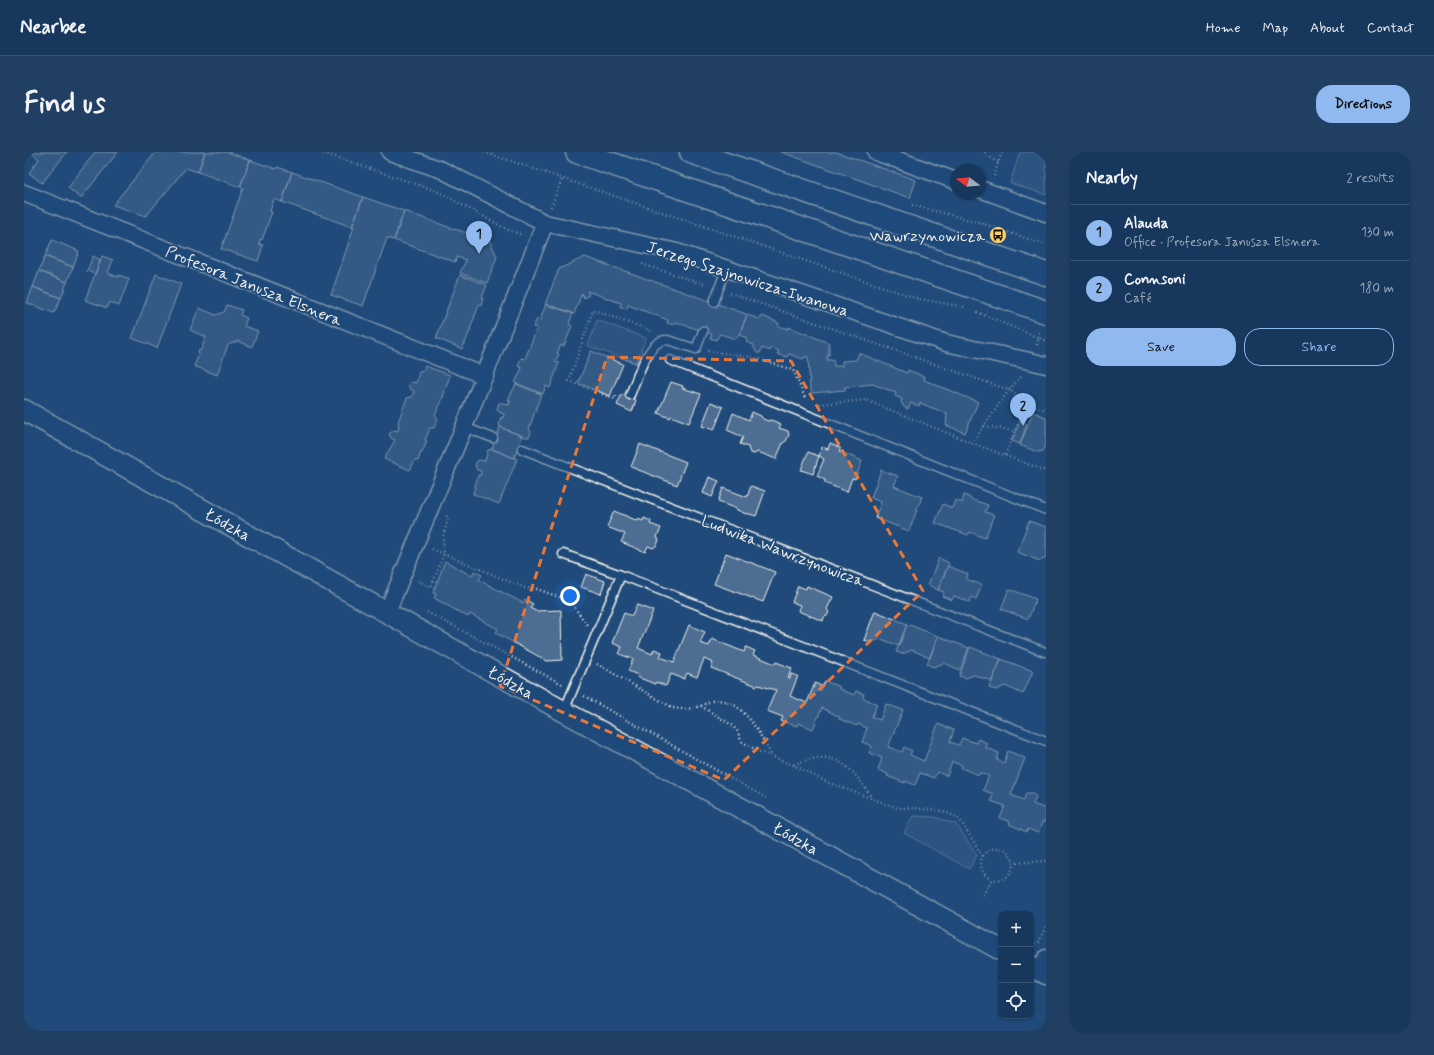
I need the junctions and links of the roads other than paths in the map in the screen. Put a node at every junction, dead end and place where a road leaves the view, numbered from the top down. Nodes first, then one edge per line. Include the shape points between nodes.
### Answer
1 (390, 152) edge
2 (577, 152) edge
3 (691, 152) edge
4 (876, 152) edge
5 (950, 179) edge
6 (986, 192) edge
7 (24, 193) edge
8 (1046, 213) edge
9 (545, 223) junction
10 (726, 269) junction
11 (1046, 274) edge
12 (714, 302) dead end
13 (1045, 311) edge
14 (703, 331) dead end
15 (670, 360) dead end
16 (1040, 364) edge
17 (485, 376) junction
18 (630, 395) road end
19 (24, 410) edge
20 (464, 427) junction
21 (493, 438) dead end
22 (522, 449) dead end
23 (1046, 510) edge
24 (563, 554) dead end
25 (621, 575) junction
26 (387, 612) junction
27 (1045, 652) dead end
28 (563, 711) junction
29 (1046, 740) edge
30 (998, 948) edge

1 - 9 street, Jerzego Szajnowicza-Iwanowa via 442,170
2 - 13 main road
3 - 11 main road
4 - 5 street
6 - 8 street
7 - 17 street, Profesora Janusza Elsnera
9 - 10 street, Jerzego Szajnowicza-Iwanowa via 678,252
9 - 17 street
10 - 12 lane
10 - 16 street, Jerzego Szajnowicza-Iwanowa via 946,343
14 - 18 lane via 696,349 666,340 656,343 646,356
15 - 23 lane
17 - 20 street
19 - 26 street, Łódzka
20 - 21 lane
20 - 26 street
22 - 27 lane, Ludwika Wawrzynowicza
24 - 25 lane
25 - 28 lane
25 - 29 lane
26 - 28 street, Łódzka
28 - 30 street, Łódzka

